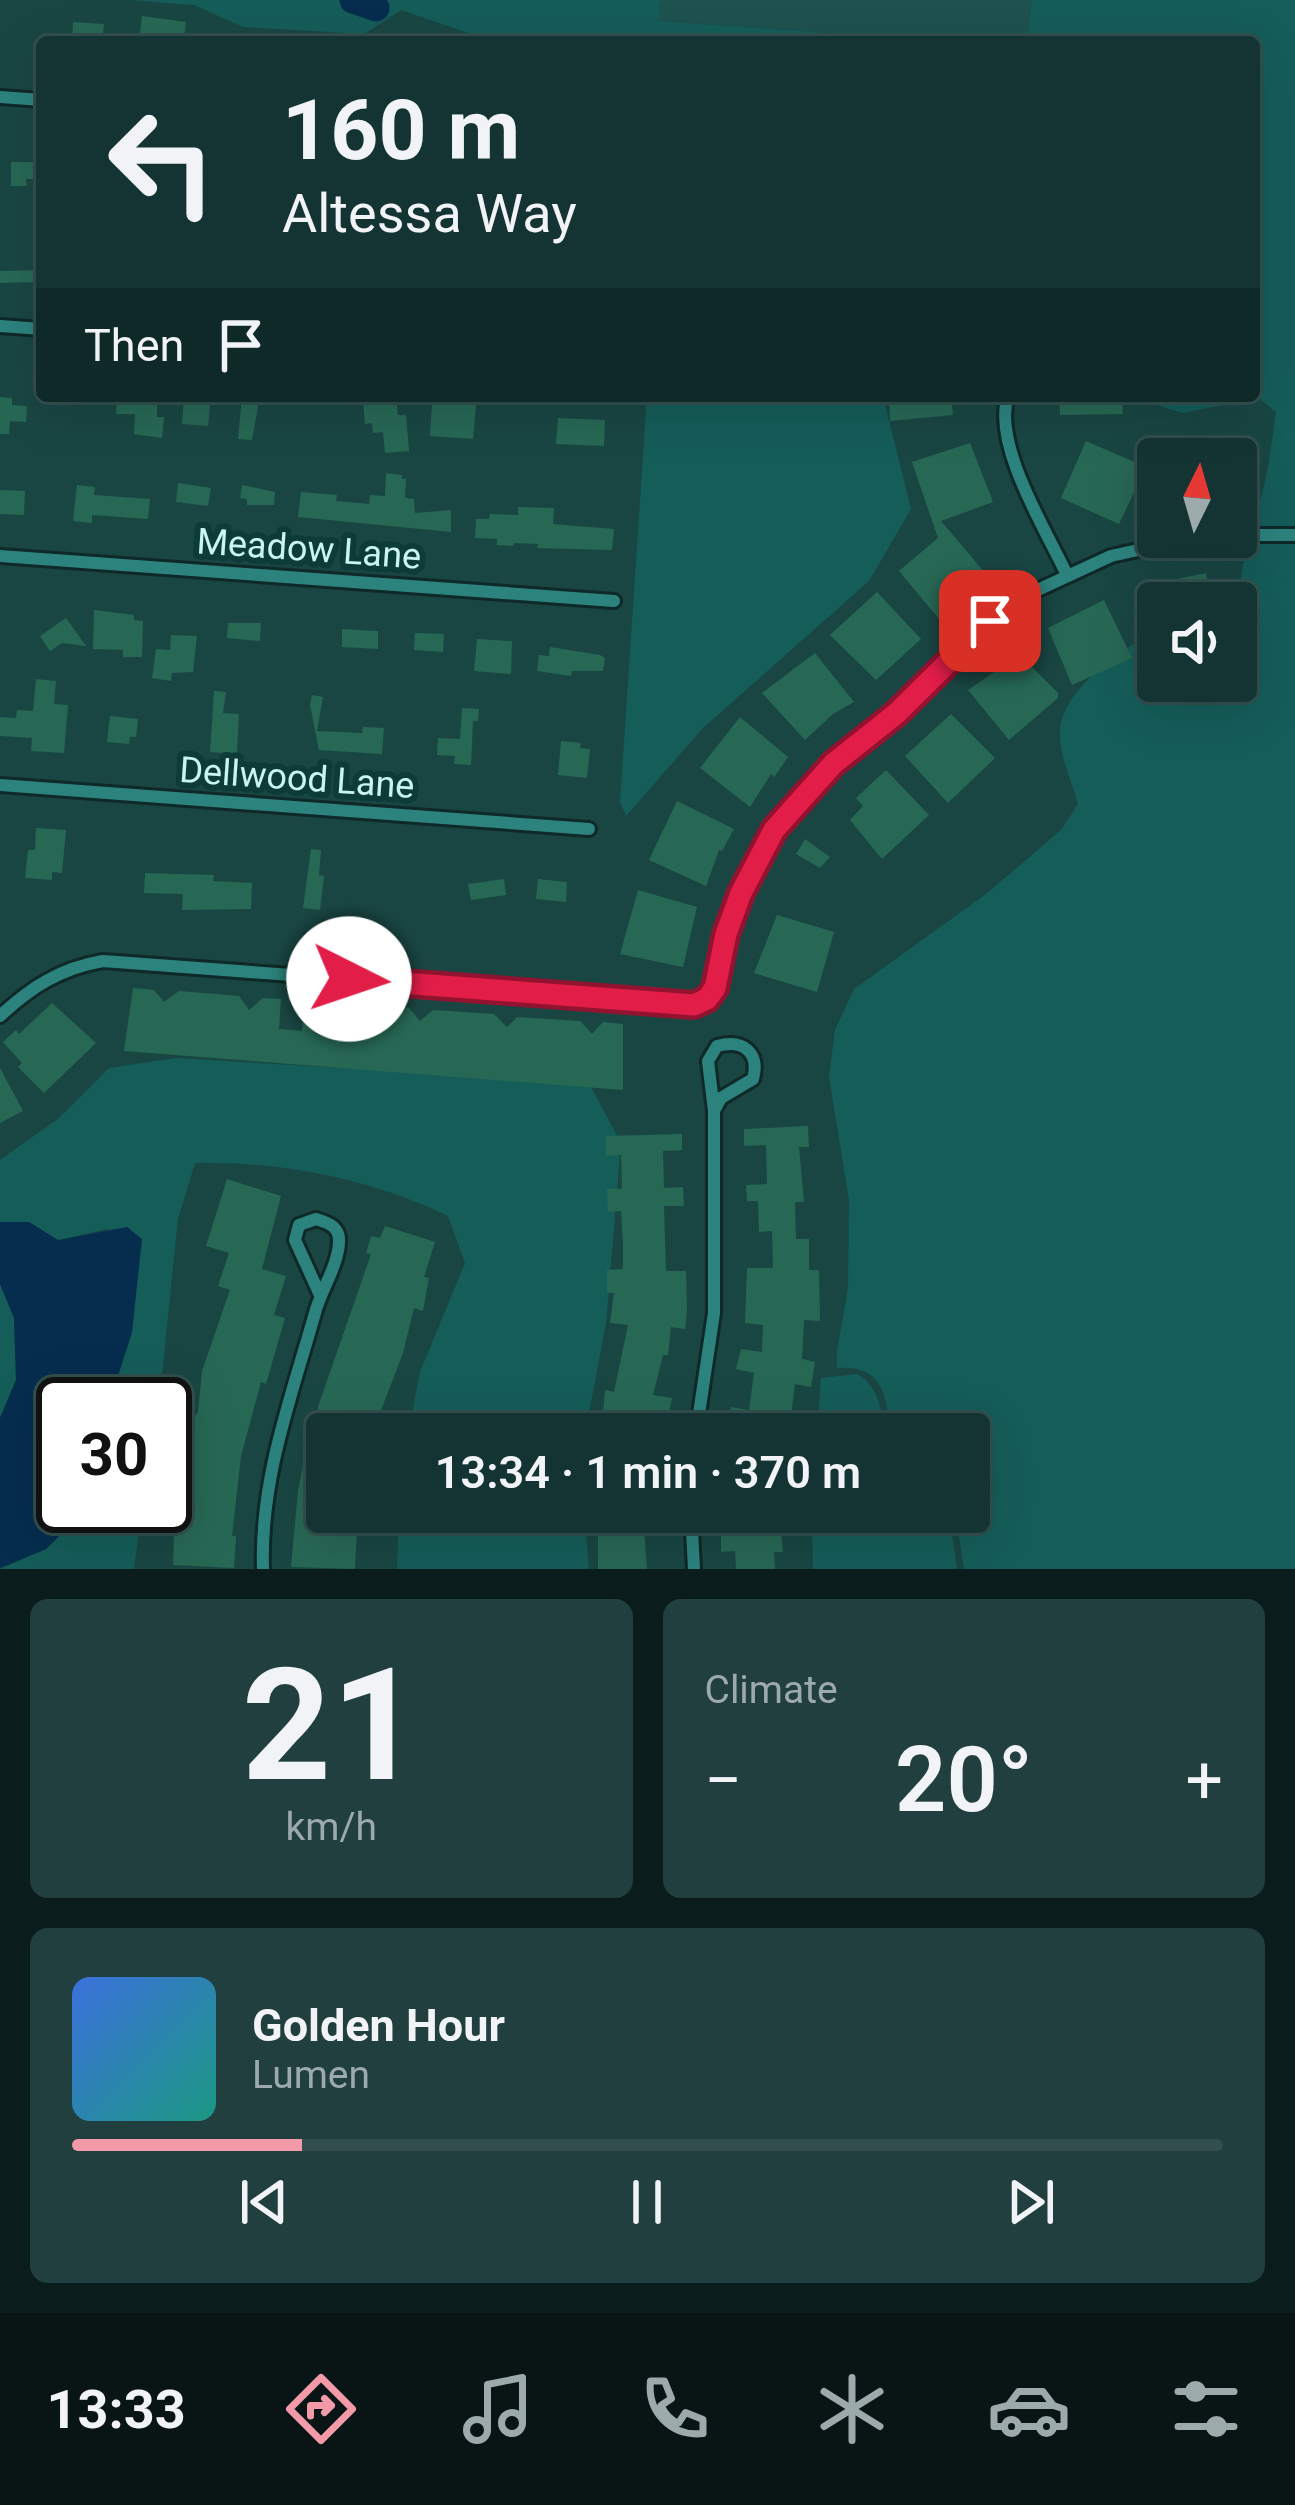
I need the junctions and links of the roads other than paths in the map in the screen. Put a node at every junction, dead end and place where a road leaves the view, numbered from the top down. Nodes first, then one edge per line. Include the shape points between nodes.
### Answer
1 (0, 97) edge
2 (36, 100) edge
3 (0, 326) edge
4 (36, 329) edge
5 (1004, 402) edge
6 (1257, 535) edge
7 (1295, 535) edge
8 (1137, 550) edge
9 (0, 556) edge
10 (1066, 574) junction
11 (614, 601) dead end
12 (0, 785) edge
13 (589, 829) dead end
14 (0, 1016) edge
15 (714, 1111) junction
16 (320, 1295) junction
17 (699, 1413) edge
18 (692, 1533) edge
19 (262, 1569) edge
20 (694, 1569) edge

1 - 2 street
3 - 4 street
5 - 10 street via 1017,470
6 - 7 street
8 - 10 street
9 - 11 street, Meadow Lane
10 - 14 street via 990,621 814,783 774,830 741,893 715,988 696,1004 103,961 38,983
12 - 13 street, Dellwood Lane
15 - 15 street via 753,1079 757,1065 739,1043 717,1046 708,1061
15 - 17 street via 714,1313
16 - 16 street via 339,1235 316,1219 299,1225 296,1240
16 - 19 street via 274,1450
18 - 20 street

